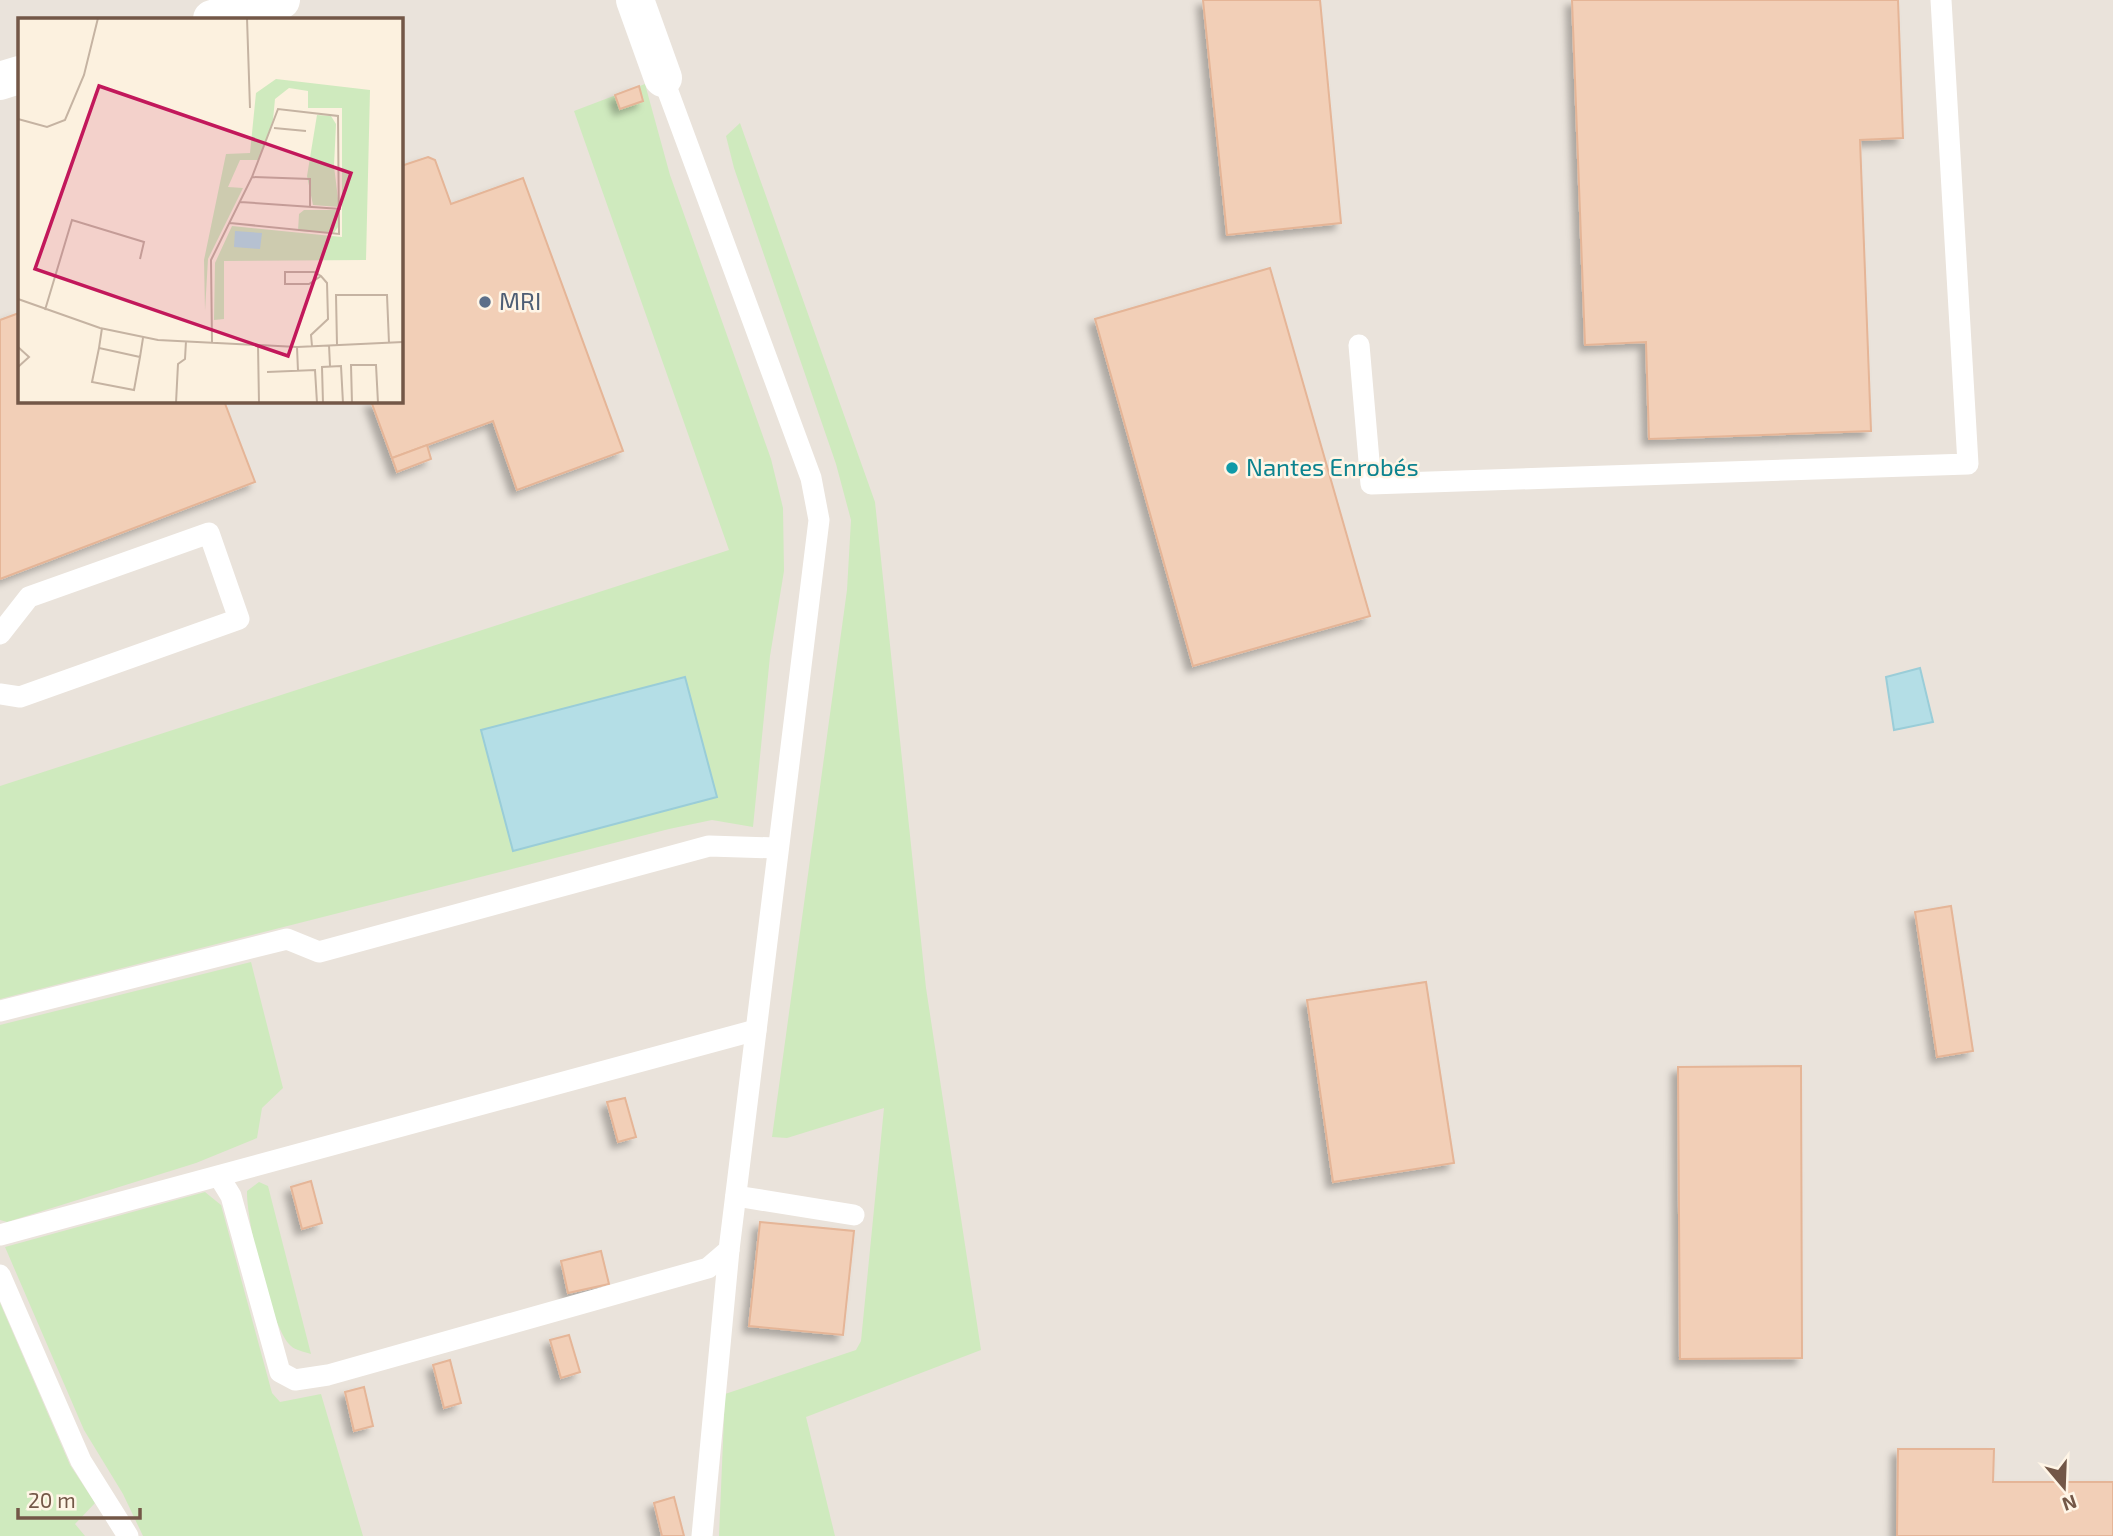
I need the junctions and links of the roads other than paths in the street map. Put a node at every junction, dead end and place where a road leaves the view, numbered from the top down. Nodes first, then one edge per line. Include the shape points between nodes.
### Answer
1 (635, 0) edge
2 (1941, 0) edge
3 (264, 2) edge
4 (215, 18) edge
5 (18, 75) edge
6 (663, 78) joint
7 (0, 81) edge
8 (1359, 345) dead end
9 (0, 634) edge
10 (0, 694) edge
11 (776, 848) junction
12 (0, 1011) edge
13 (756, 1030) junction
14 (220, 1178) junction
15 (736, 1196) junction
16 (854, 1215) dead end
17 (0, 1235) edge
18 (729, 1250) junction
19 (0, 1275) edge
20 (128, 1536) edge
21 (702, 1536) edge

1 - 6 street
2 - 8 lane via 1969,464 1371,484
3 - 4 street
5 - 7 street
6 - 11 lane via 811,478 819,520
9 - 10 lane via 29,597 209,533 239,619 20,697
11 - 12 lane via 709,846 319,952 287,939
11 - 13 lane
13 - 14 lane
13 - 15 lane
14 - 17 lane
14 - 18 lane via 231,1196 280,1372 295,1380 328,1375 709,1268
15 - 16 lane
15 - 18 lane
18 - 21 lane
19 - 20 lane via 81,1461

